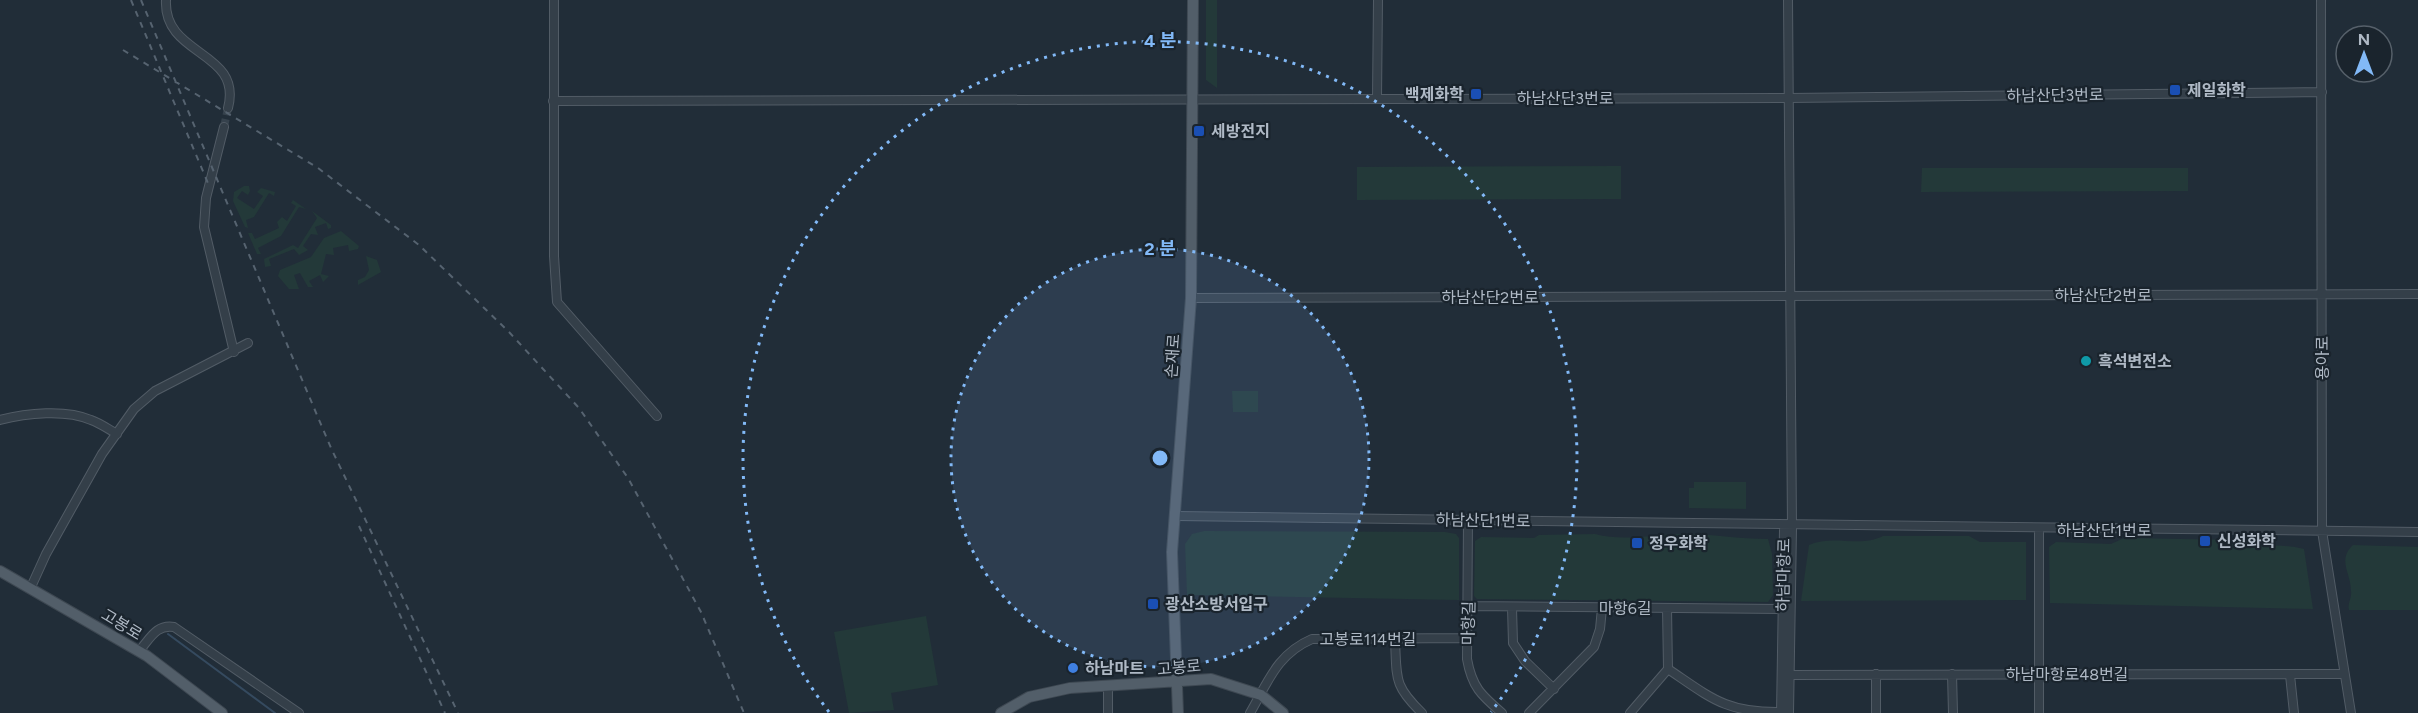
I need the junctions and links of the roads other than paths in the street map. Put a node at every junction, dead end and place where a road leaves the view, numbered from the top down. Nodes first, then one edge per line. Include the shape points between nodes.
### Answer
1 (166, 0) edge
2 (554, 0) edge
3 (1193, 0) edge
4 (1378, 0) edge
5 (1788, 0) edge
6 (2321, 0) edge
7 (2322, 92) junction
8 (1377, 98) junction
9 (1789, 98) junction
10 (1194, 100) junction
11 (553, 101) junction
12 (228, 108) tunnel mouth
13 (224, 127) tunnel mouth
14 (2322, 294) junction
15 (2418, 294) edge
16 (1789, 296) junction
17 (1191, 298) junction
18 (248, 344) dead end
19 (234, 352) junction
20 (657, 416) dead end
21 (0, 420) edge
22 (117, 434) junction
23 (1176, 516) junction
24 (1468, 519) junction
25 (1790, 523) junction
26 (2039, 530) junction
27 (2322, 531) junction
28 (2418, 532) edge
29 (0, 571) edge
30 (32, 587) junction
31 (1468, 606) junction
32 (1512, 608) junction
33 (1602, 608) junction
34 (1667, 608) junction
35 (1782, 609) junction
36 (1467, 638) junction
37 (1395, 640) junction
38 (139, 651) junction
39 (1668, 669) junction
40 (2039, 673) junction
41 (1876, 674) junction
42 (1952, 674) junction
43 (2344, 674) junction
44 (1789, 675) junction
45 (2290, 675) junction
46 (1177, 682) junction
47 (1108, 685) junction
48 (1554, 689) junction
49 (1261, 695) junction
50 (222, 713) edge
51 (299, 713) edge
52 (1001, 713) edge
53 (1108, 713) edge
54 (1178, 713) edge
55 (1250, 713) edge
56 (1283, 713) edge
57 (1422, 713) edge
58 (1502, 713) edge
59 (1529, 713) edge
60 (1630, 713) edge
61 (1783, 713) edge
62 (1876, 713) edge
63 (1953, 713) edge
64 (2039, 713) edge
65 (2294, 713) edge
66 (2351, 713) edge

1 - 12 street via 167,15 176,34 224,72 231,95
2 - 11 street
3 - 10 main road, 손재로
4 - 8 street
5 - 9 street
6 - 7 street, 용아로
7 - 9 street, 하남산단3번로
7 - 14 street, 용아로
8 - 9 street, 하남산단3번로
8 - 10 street, 하남산단3번로
9 - 16 street
10 - 11 street, 하남산단3번로
10 - 17 main road, 손재로
11 - 20 street via 557,302
13 - 19 street via 206,198 204,227
14 - 15 street, 하남산단2번로
14 - 16 street, 하남산단2번로
14 - 27 street, 용아로
16 - 17 street, 하남산단2번로
16 - 25 street
17 - 23 main road, 손재로
18 - 19 street
19 - 22 street via 155,391 134,409
21 - 22 street via 52,414 77,416
22 - 30 street via 46,554
23 - 24 street, 하남산단1번로
23 - 46 main road, 손재로 via 1172,552
24 - 25 street, 하남산단1번로
24 - 31 street, 마항길
25 - 26 street, 하남산단1번로
25 - 35 street, 하남마항로 via 1784,529
25 - 44 street, 하남마항로
26 - 27 street, 하남산단1번로
26 - 40 street
27 - 28 street, 하남산단1번로
27 - 43 street, 용아로
29 - 30 main road, 고봉로
30 - 38 main road, 고봉로
31 - 32 street, 마항6길
31 - 36 street, 마항길
32 - 33 street, 마항6길
32 - 48 street via 1513,643 1525,661
33 - 34 street, 마항6길
33 - 48 street via 1594,647
34 - 35 street, 마항6길
34 - 39 street
35 - 61 street, 하남마항로
36 - 37 street, 고봉로114번길
36 - 58 street, 마항길 via 1470,676 1480,694
37 - 49 street, 고봉로114번길 via 1312,639 1282,658
37 - 57 street via 1397,681 1403,695
38 - 50 main road, 고봉로
38 - 51 street via 162,626 174,627
39 - 60 street
39 - 61 street via 1718,703 1754,712
40 - 42 street, 하남마항로48번길
40 - 45 street, 하남마항로48번길
40 - 64 street
41 - 42 street, 하남마항로48번길
41 - 44 street, 하남마항로48번길
41 - 62 street
42 - 63 street
43 - 45 street, 하남마항로48번길
43 - 66 street, 용아로
44 - 61 street, 하남마항로
45 - 65 street
46 - 47 main road, 고봉로
46 - 49 main road, 고봉로 via 1211,679
46 - 54 main road, 손재로
47 - 52 main road, 고봉로 via 1041,694
47 - 53 street
48 - 59 street
49 - 55 street, 고봉로114번길
49 - 56 main road, 고봉로

